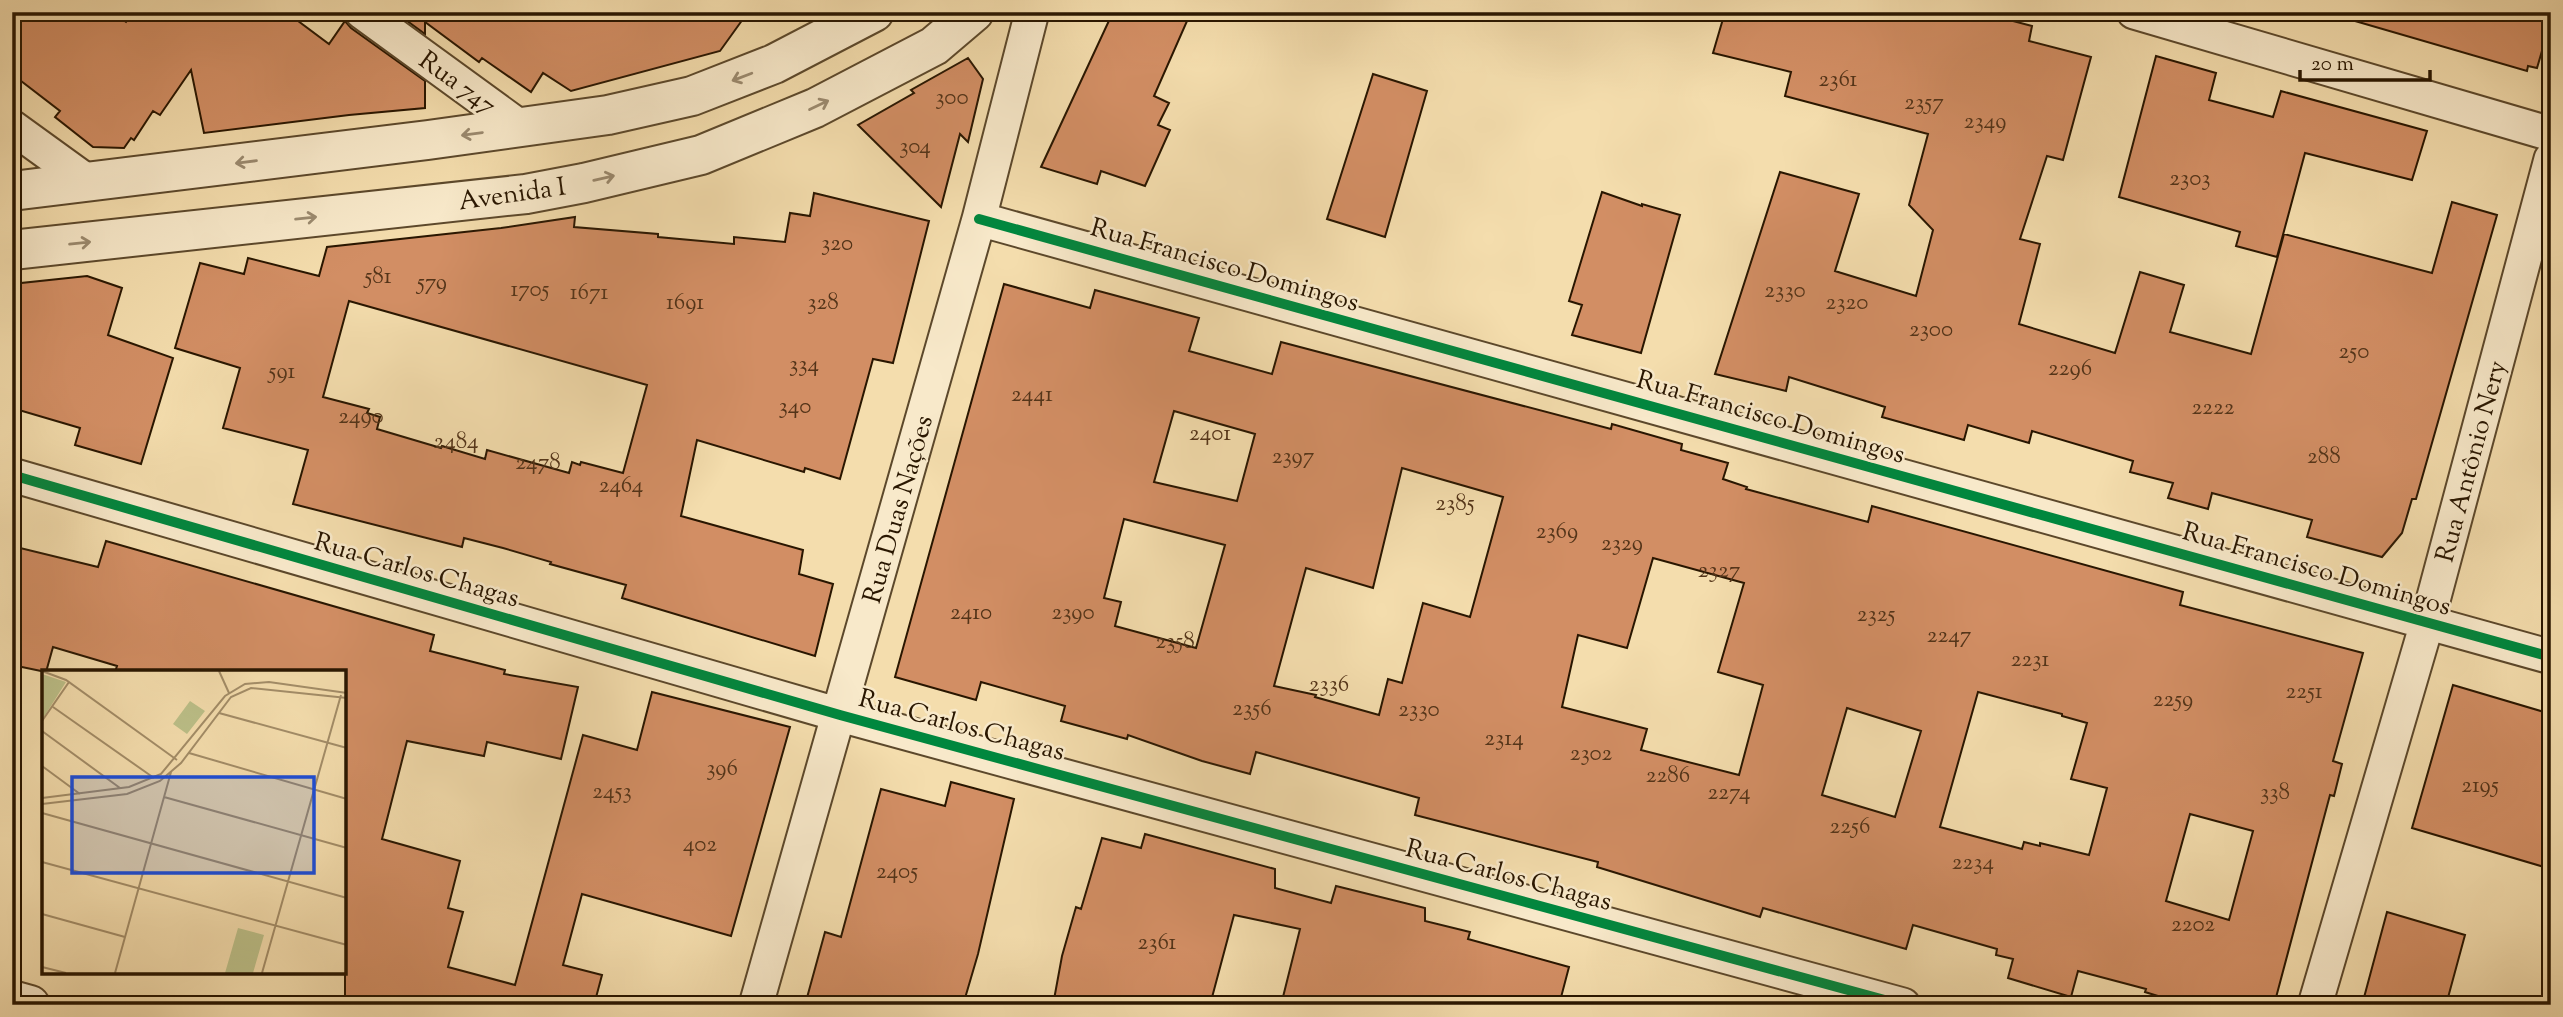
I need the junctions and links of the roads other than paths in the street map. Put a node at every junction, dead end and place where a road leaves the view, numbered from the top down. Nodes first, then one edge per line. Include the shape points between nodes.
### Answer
1 (362, 12) edge
2 (974, 12) edge
3 (1032, 12) edge
4 (2134, 12) edge
5 (869, 13) edge
6 (12, 127) edge
7 (520, 127) junction
8 (2551, 134) edge
9 (2551, 159) edge
10 (88, 182) junction
11 (12, 191) edge
12 (979, 219) junction
13 (12, 250) edge
14 (12, 475) edge
15 (2427, 623) junction
16 (2551, 657) edge
17 (840, 715) junction
18 (12, 1000) edge
19 (30, 1005) edge
20 (756, 1005) edge
21 (1903, 1005) edge
22 (2315, 1005) edge

1 - 7 street, Rua 747
13 -> 2 street, Avenida I via 526,194 701,155 815,108 934,46
3 - 12 street, Rua Duas Nações
4 - 8 street
5 -> 7 street via 774,64 691,96 608,115
6 - 10 street
7 -> 10 street
9 - 15 street, Rua Antônio Nery
10 - 11 street
12 - 15 street, Rua Francisco Domingos
12 - 17 street, Rua Duas Nações
14 - 17 street, Rua Carlos Chagas
15 - 16 street, Rua Francisco Domingos
15 - 22 street, Rua Antônio Nery
17 - 20 street, Rua Duas Nações
17 - 21 street, Rua Carlos Chagas
18 - 19 street

